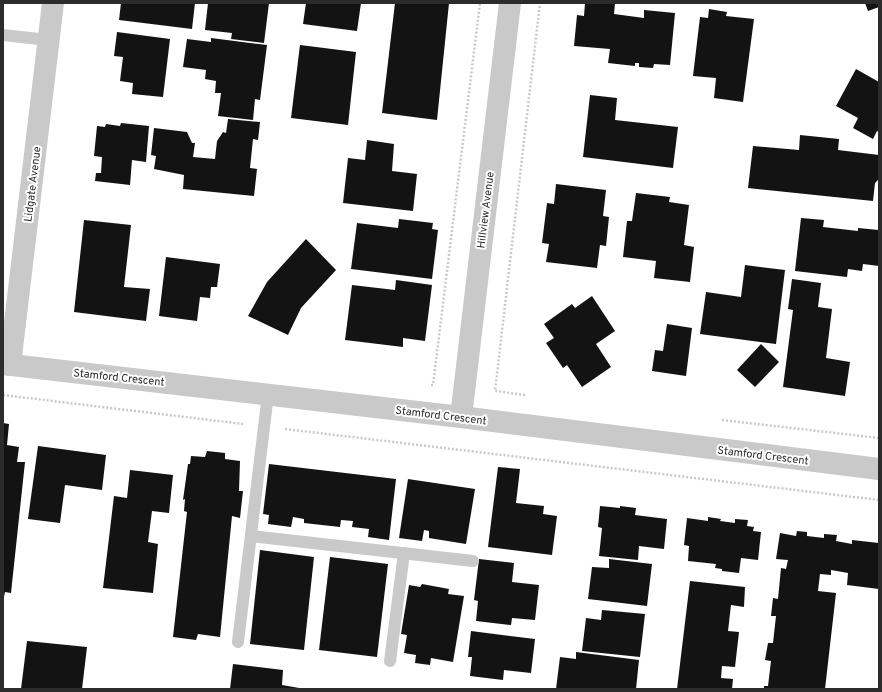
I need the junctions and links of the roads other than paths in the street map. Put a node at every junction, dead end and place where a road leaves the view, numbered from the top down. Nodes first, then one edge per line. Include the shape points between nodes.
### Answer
1 (53, 3) edge
2 (510, 3) edge
3 (3, 35) edge
4 (48, 40) junction
5 (7, 365) edge
6 (268, 394) junction
7 (461, 417) junction
8 (879, 470) edge
9 (251, 536) junction
10 (404, 554) junction
11 (473, 561) dead end
12 (238, 642) dead end
13 (390, 661) dead end

1 - 4 street, Lidgate Avenue
2 - 7 street, Hillview Avenue
3 - 4 lane
4 - 5 street, Lidgate Avenue
5 - 6 street, Stamford Crescent
6 - 7 street, Stamford Crescent
6 - 9 lane
7 - 8 street, Stamford Crescent
9 - 10 lane
9 - 12 lane
10 - 11 lane
10 - 13 lane

